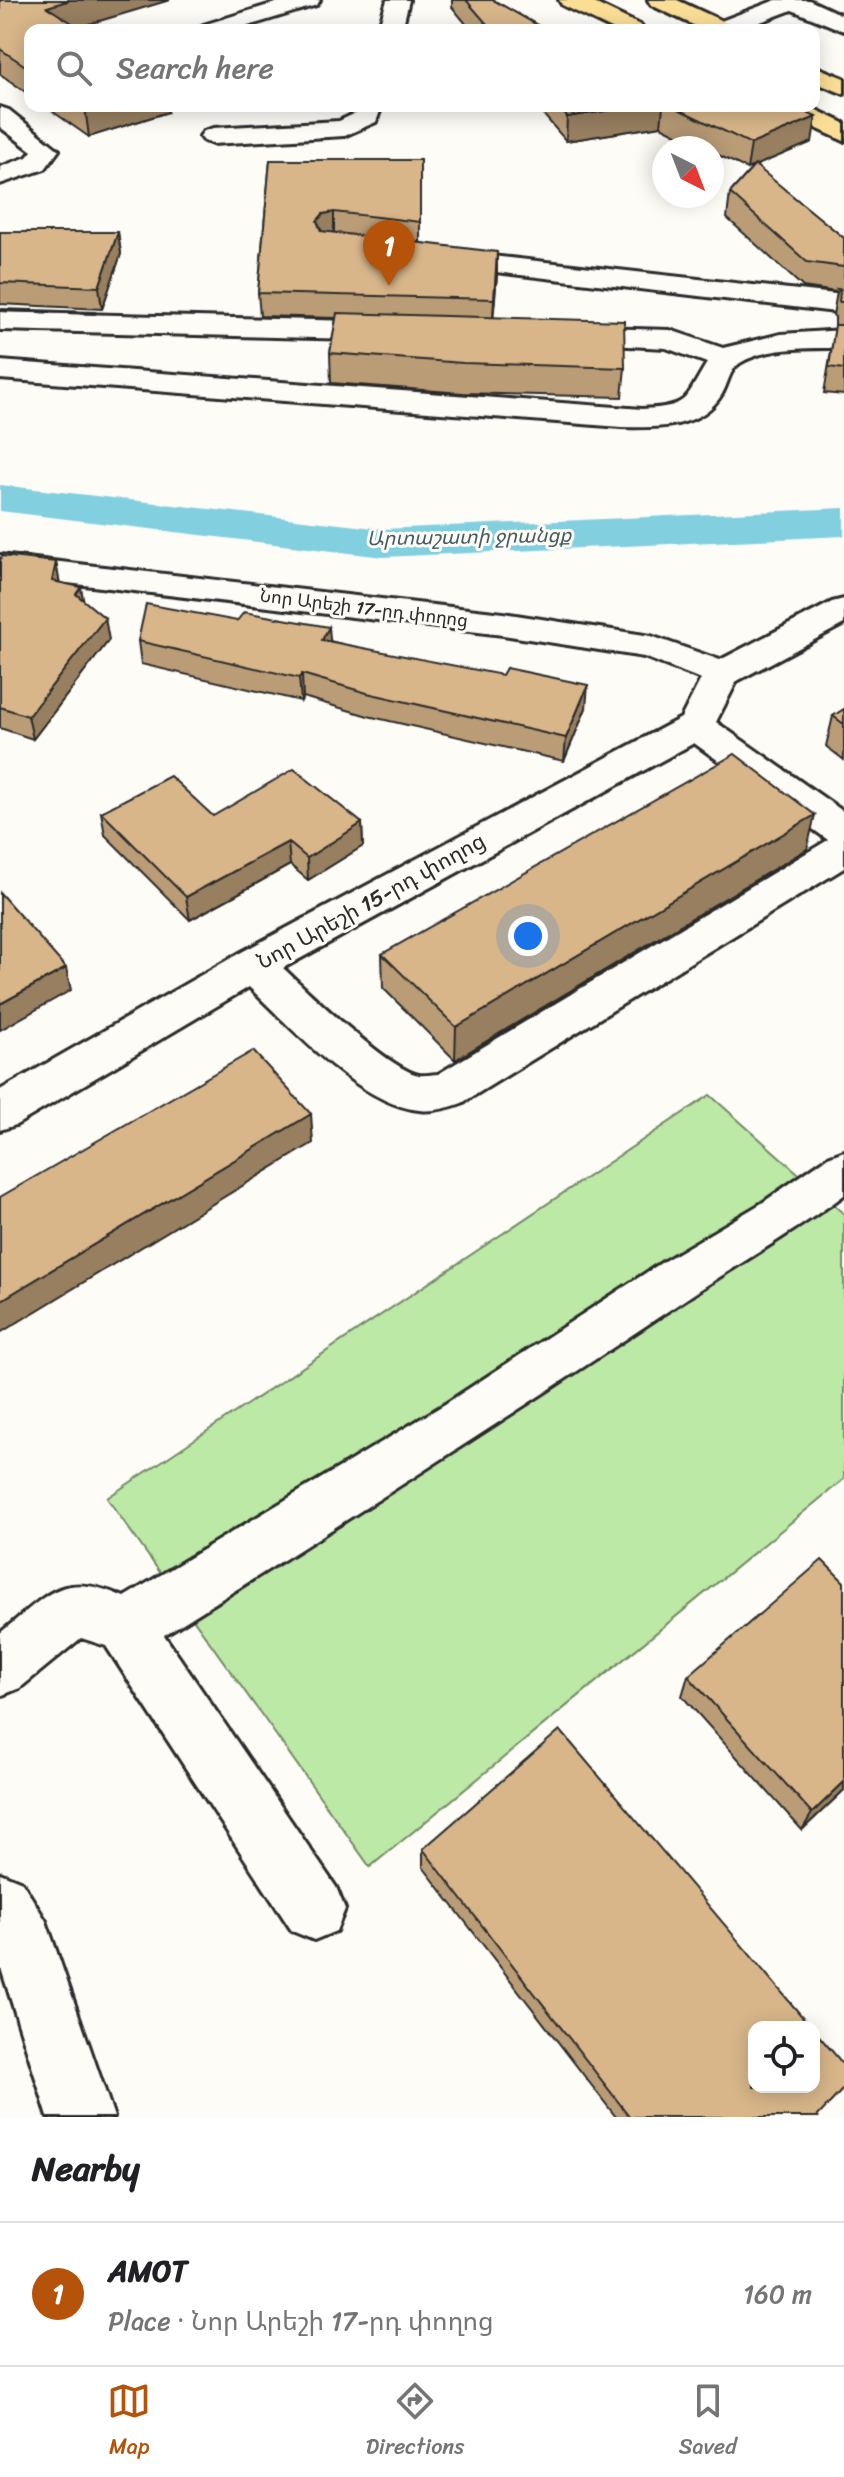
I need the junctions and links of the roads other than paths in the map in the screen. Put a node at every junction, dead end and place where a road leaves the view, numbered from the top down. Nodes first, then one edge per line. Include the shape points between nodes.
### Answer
1 (309, 0) edge
2 (398, 0) edge
3 (570, 0) edge
4 (659, 0) edge
5 (795, 1) edge
6 (231, 24) edge
7 (392, 24) edge
8 (620, 24) edge
9 (709, 24) edge
10 (737, 24) edge
11 (844, 24) edge
12 (820, 76) edge
13 (844, 87) edge
14 (368, 112) edge
15 (800, 112) edge
16 (0, 115) edge
17 (844, 133) edge
18 (213, 136) dead end
19 (0, 176) edge
20 (414, 256) edge
21 (844, 304) edge
22 (0, 321) edge
23 (415, 332) edge
24 (543, 335) edge
25 (844, 339) edge
26 (724, 359) junction
27 (0, 370) edge
28 (0, 565) edge
29 (844, 610) edge
30 (722, 674) junction
31 (696, 726) junction
32 (844, 832) edge
33 (844, 849) edge
34 (253, 965) junction
35 (0, 1112) edge
36 (844, 1170) edge
37 (126, 1627) junction
38 (0, 1668) edge
39 (0, 1904) edge
40 (314, 1909) dead end
41 (81, 2117) edge

1 - 6 street
2 - 7 street
3 - 8 main road
4 - 9 main road
5 - 10 street
5 - 11 street
12 - 13 main road
14 - 18 street via 344,128
15 - 17 main road
16 - 19 street via 46,150 36,163
20 - 21 street
22 - 23 street
24 - 26 street via 670,339
25 - 26 street via 812,338
26 - 27 street via 702,401 688,410 621,418
28 - 30 street, Նոր Արեշի 17-րդ փողոց via 517,626 651,647
29 - 30 street
30 - 31 street
31 - 32 street
31 - 34 street, Նոր Արեշի 15-րդ փողոց
33 - 34 street via 446,1091 415,1092 384,1077
34 - 35 street, Նոր Արեշի 15-րդ փողոց
36 - 37 street via 463,1420
37 - 38 street via 103,1615 73,1610
37 - 40 street
39 - 41 street via 24,1943

